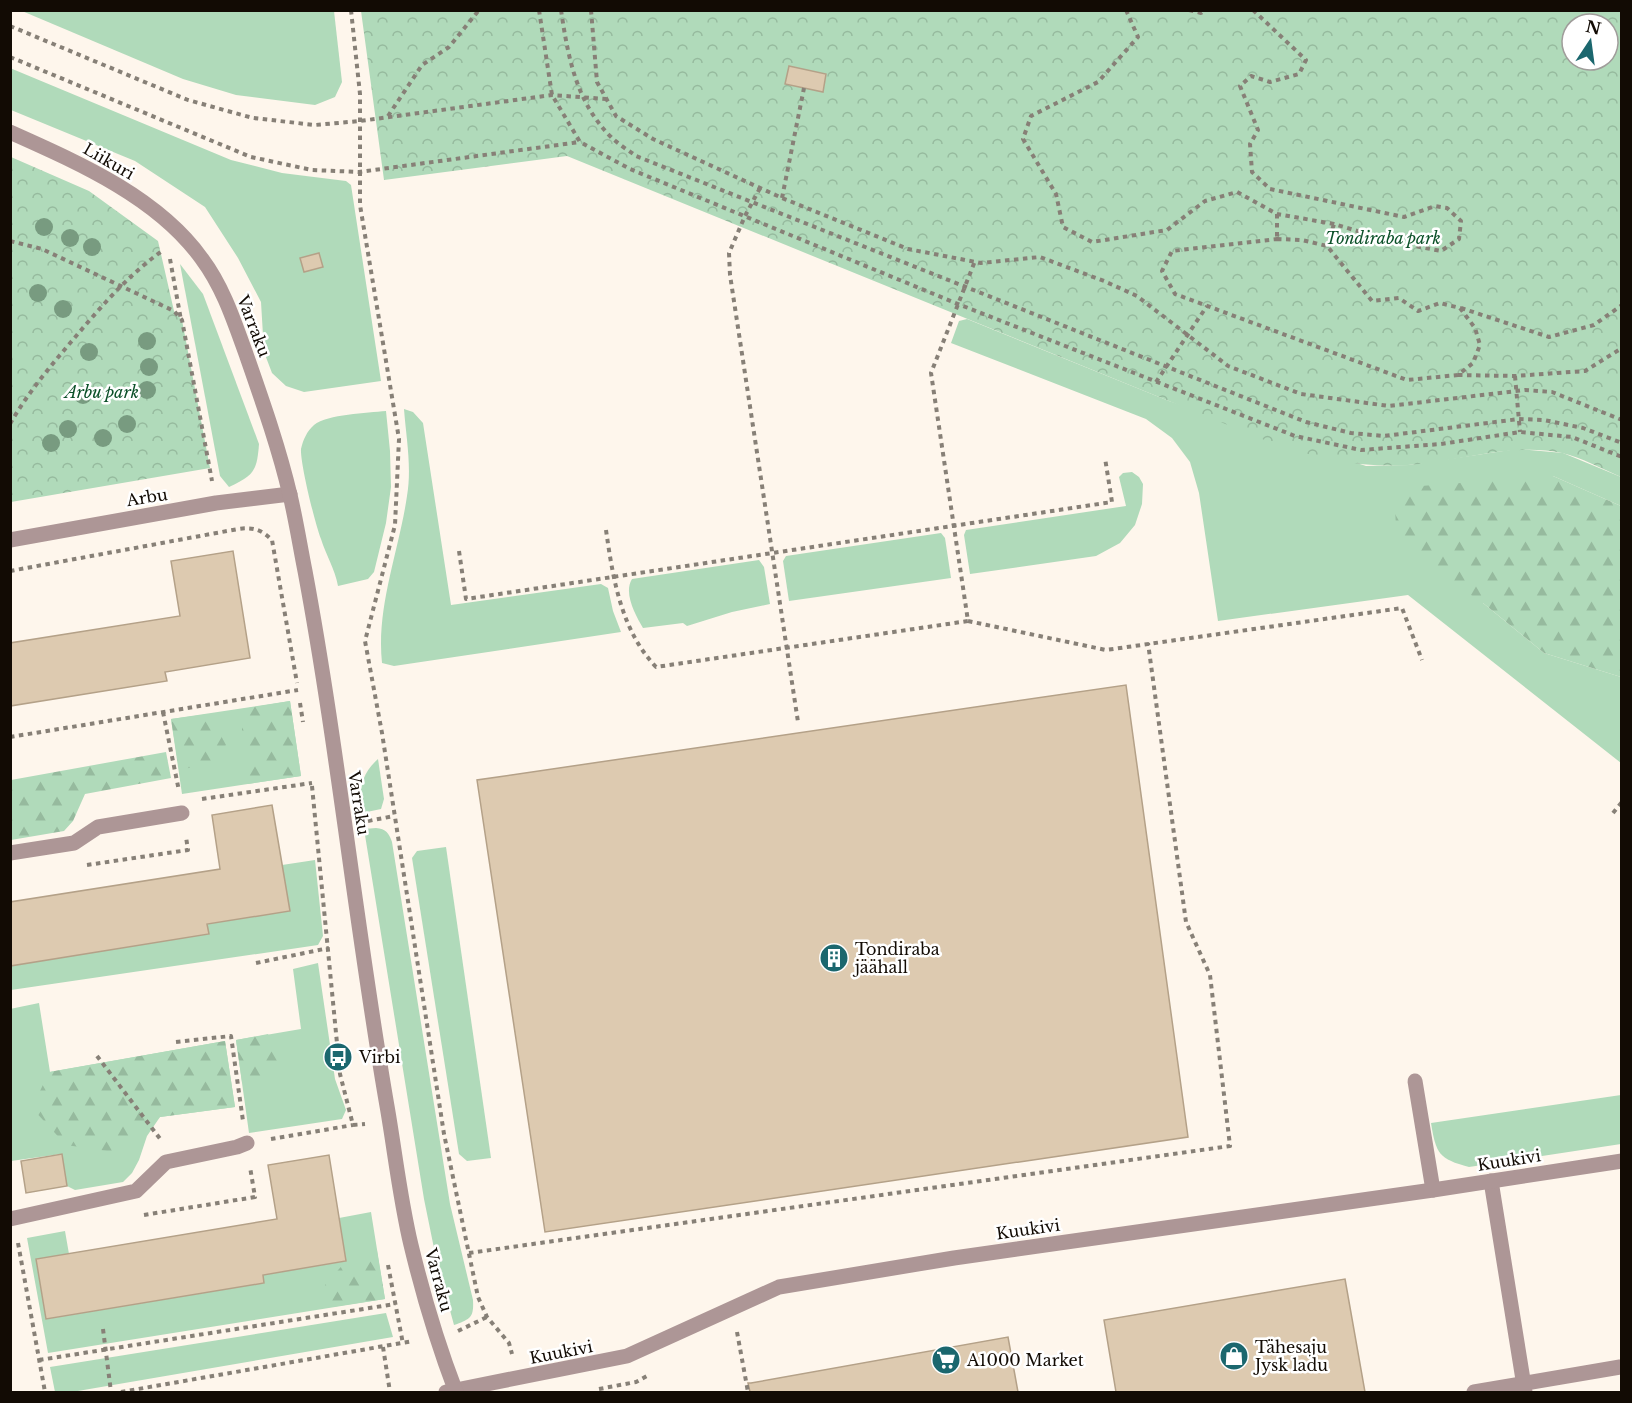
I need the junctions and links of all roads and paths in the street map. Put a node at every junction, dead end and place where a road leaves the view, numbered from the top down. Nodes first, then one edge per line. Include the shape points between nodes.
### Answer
1 (351, 10) edge
2 (478, 10) edge
3 (539, 10) edge
4 (561, 10) edge
5 (591, 10) edge
6 (1126, 10) edge
7 (1189, 10) edge
8 (1205, 10) edge
9 (1253, 10) edge
10 (10, 26) edge
11 (10, 57) edge
12 (804, 88) dead end
13 (552, 95) junction
14 (582, 97) junction
15 (607, 99) junction
16 (388, 117) junction
17 (360, 121) junction
18 (10, 132) edge
19 (580, 142) junction
20 (359, 172) junction
21 (760, 188) junction
22 (782, 198) junction
23 (752, 202) junction
24 (1277, 214) junction
25 (745, 216) junction
26 (1334, 224) junction
27 (181, 235) junction
28 (1277, 239) junction
29 (10, 241) edge
30 (1327, 246) junction
31 (167, 247) junction
32 (975, 261) junction
33 (120, 286) junction
34 (964, 287) junction
35 (958, 304) junction
36 (1622, 305) edge
37 (1207, 306) junction
38 (1460, 308) junction
39 (182, 320) junction
40 (1187, 336) junction
41 (1622, 348) edge
42 (1166, 367) junction
43 (1458, 375) junction
44 (1515, 376) junction
45 (1156, 382) junction
46 (1517, 391) junction
47 (1519, 419) junction
48 (1622, 420) edge
49 (10, 424) edge
50 (1520, 432) junction
51 (1622, 443) edge
52 (1622, 457) edge
53 (1105, 458) dead end
54 (290, 494) junction
55 (216, 503) junction
56 (953, 526) junction
57 (606, 530) dead end
58 (10, 540) edge
59 (459, 551) dead end
60 (771, 554) junction
61 (10, 571) edge
62 (613, 577) junction
63 (968, 621) junction
64 (1148, 643) junction
65 (787, 649) junction
66 (1422, 660) dead end
67 (298, 690) junction
68 (798, 723) dead end
69 (303, 725) dead end
70 (10, 737) edge
71 (310, 772) dead end
72 (312, 783) junction
73 (1622, 802) edge
74 (187, 807) joint
75 (1613, 813) dead end
76 (10, 853) edge
77 (329, 948) junction
78 (256, 963) dead end
79 (176, 1042) dead end
80 (97, 1056) dead end
81 (1415, 1081) dead end
82 (353, 1125) junction
83 (367, 1135) dead end
84 (246, 1143) junction
85 (176, 1160) junction
86 (1622, 1161) edge
87 (1491, 1181) junction
88 (1433, 1190) junction
89 (142, 1216) dead end
90 (12, 1218) edge
91 (469, 1253) junction
92 (387, 1259) dead end
93 (395, 1304) junction
94 (103, 1329) dead end
95 (729, 1336) dead end
96 (383, 1347) junction
97 (105, 1350) junction
98 (39, 1360) junction
99 (1620, 1367) dead end
100 (654, 1372) dead end
101 (518, 1378) junction
102 (1524, 1388) edge
103 (598, 1389) dead end
104 (45, 1392) edge
105 (111, 1392) edge
106 (121, 1392) edge
107 (390, 1392) edge
108 (453, 1392) edge
109 (748, 1392) edge
110 (1474, 1392) edge

1 - 17 path
2 - 16 path via 449,47 422,65
3 - 13 path
4 - 14 path via 568,57
5 - 15 path via 597,82
6 - 24 path via 1137,37 1098,82 1031,116 1023,140 1056,194 1062,227 1092,242 1167,230 1205,201 1237,192
7 - 8 path
9 - 26 path via 1306,60 1299,74 1270,82 1251,76 1240,86 1258,130 1250,144 1252,172 1270,189 1404,217 1435,206 1448,208 1461,221 1460,239 1441,251
10 - 17 path via 188,100 253,118 315,125
11 - 20 path via 251,157 312,170
12 - 22 path
13 - 14 path
13 - 16 path
13 - 19 path
14 - 15 path
14 - 23 path via 611,138 636,156
15 - 21 path via 616,116 653,139
16 - 17 path
17 - 20 path
18 - 27 street, Liikuri via 115,184
19 - 20 path
19 - 25 path via 630,169
20 - 91 path via 360,205 399,439 395,525 365,641 444,1134
21 - 22 path
21 - 23 path
22 - 32 path via 908,249
23 - 25 path
23 - 34 path
24 - 26 path
24 - 28 path
25 - 35 path
25 - 60 path via 729,253 730,275
26 - 30 path
27 - 31 path
27 - 54 street, Varraku via 202,258 230,310
28 - 30 path
28 - 37 path via 1172,251 1162,271 1175,294
29 - 33 path via 42,249
30 - 38 path via 1372,301 1399,298 1418,311 1440,303
31 - 33 path
31 - 39 path
32 - 34 path
32 - 40 path via 1040,257 1137,296
33 - 39 path via 174,311
33 - 49 path via 41,378
34 - 35 path
34 - 42 path
35 - 45 path
35 - 56 path via 931,373
36 - 38 path via 1594,325 1549,337
37 - 40 path
37 - 43 path via 1407,380
38 - 43 path via 1476,328 1480,345 1473,363
39 - 55 path
40 - 42 path
40 - 46 path via 1228,366 1300,394 1389,406
41 - 44 path via 1585,371
42 - 45 path
42 - 47 path via 1306,422 1351,433 1384,436
43 - 44 path
44 - 46 path
45 - 50 path via 1295,436 1361,450 1441,444
46 - 47 path
46 - 48 path via 1552,392
47 - 50 path
47 - 51 path via 1583,428
50 - 52 path via 1572,437
53 - 56 path via 1112,502
54 - 55 street, Arbu
54 - 108 street, Varraku via 313,617 377,1046 411,1242
55 - 58 street, Arbu
56 - 60 path
56 - 63 path
57 - 62 path
59 - 62 path via 466,599
60 - 62 path
60 - 65 path
61 - 67 path via 218,532 250,527 264,531 272,540
62 - 65 path via 623,615 656,667
63 - 64 path via 1106,650
63 - 65 path
64 - 66 path via 1402,608
64 - 91 path via 1186,922 1210,975 1230,1146
65 - 68 path
67 - 69 path
67 - 70 path
71 - 72 path
72 - 74 path
72 - 77 path
73 - 75 path
74 - 76 street via 98,826 74,843
77 - 78 path
77 - 82 path via 340,1074
79 - 84 path via 231,1036
80 - 85 path
81 - 88 street
82 - 83 path via 365,1123
82 - 84 path
84 - 85 street
84 - 89 path via 255,1197
85 - 90 street via 166,1162 136,1191
86 - 87 street, Kuukivi
87 - 88 street, Kuukivi
87 - 102 street
88 - 101 street, Kuukivi via 954,1258 779,1287 627,1356
90 - 98 path
91 - 101 path via 478,1297 487,1317 509,1343
92 - 93 path
93 - 96 path via 403,1344
93 - 97 path
94 - 97 path
95 - 109 path via 738,1332
96 - 106 path
96 - 107 path
97 - 98 path
97 - 105 path
98 - 104 path
99 - 102 street
100 - 103 path via 636,1382
101 - 108 street, Kuukivi
102 - 110 street

